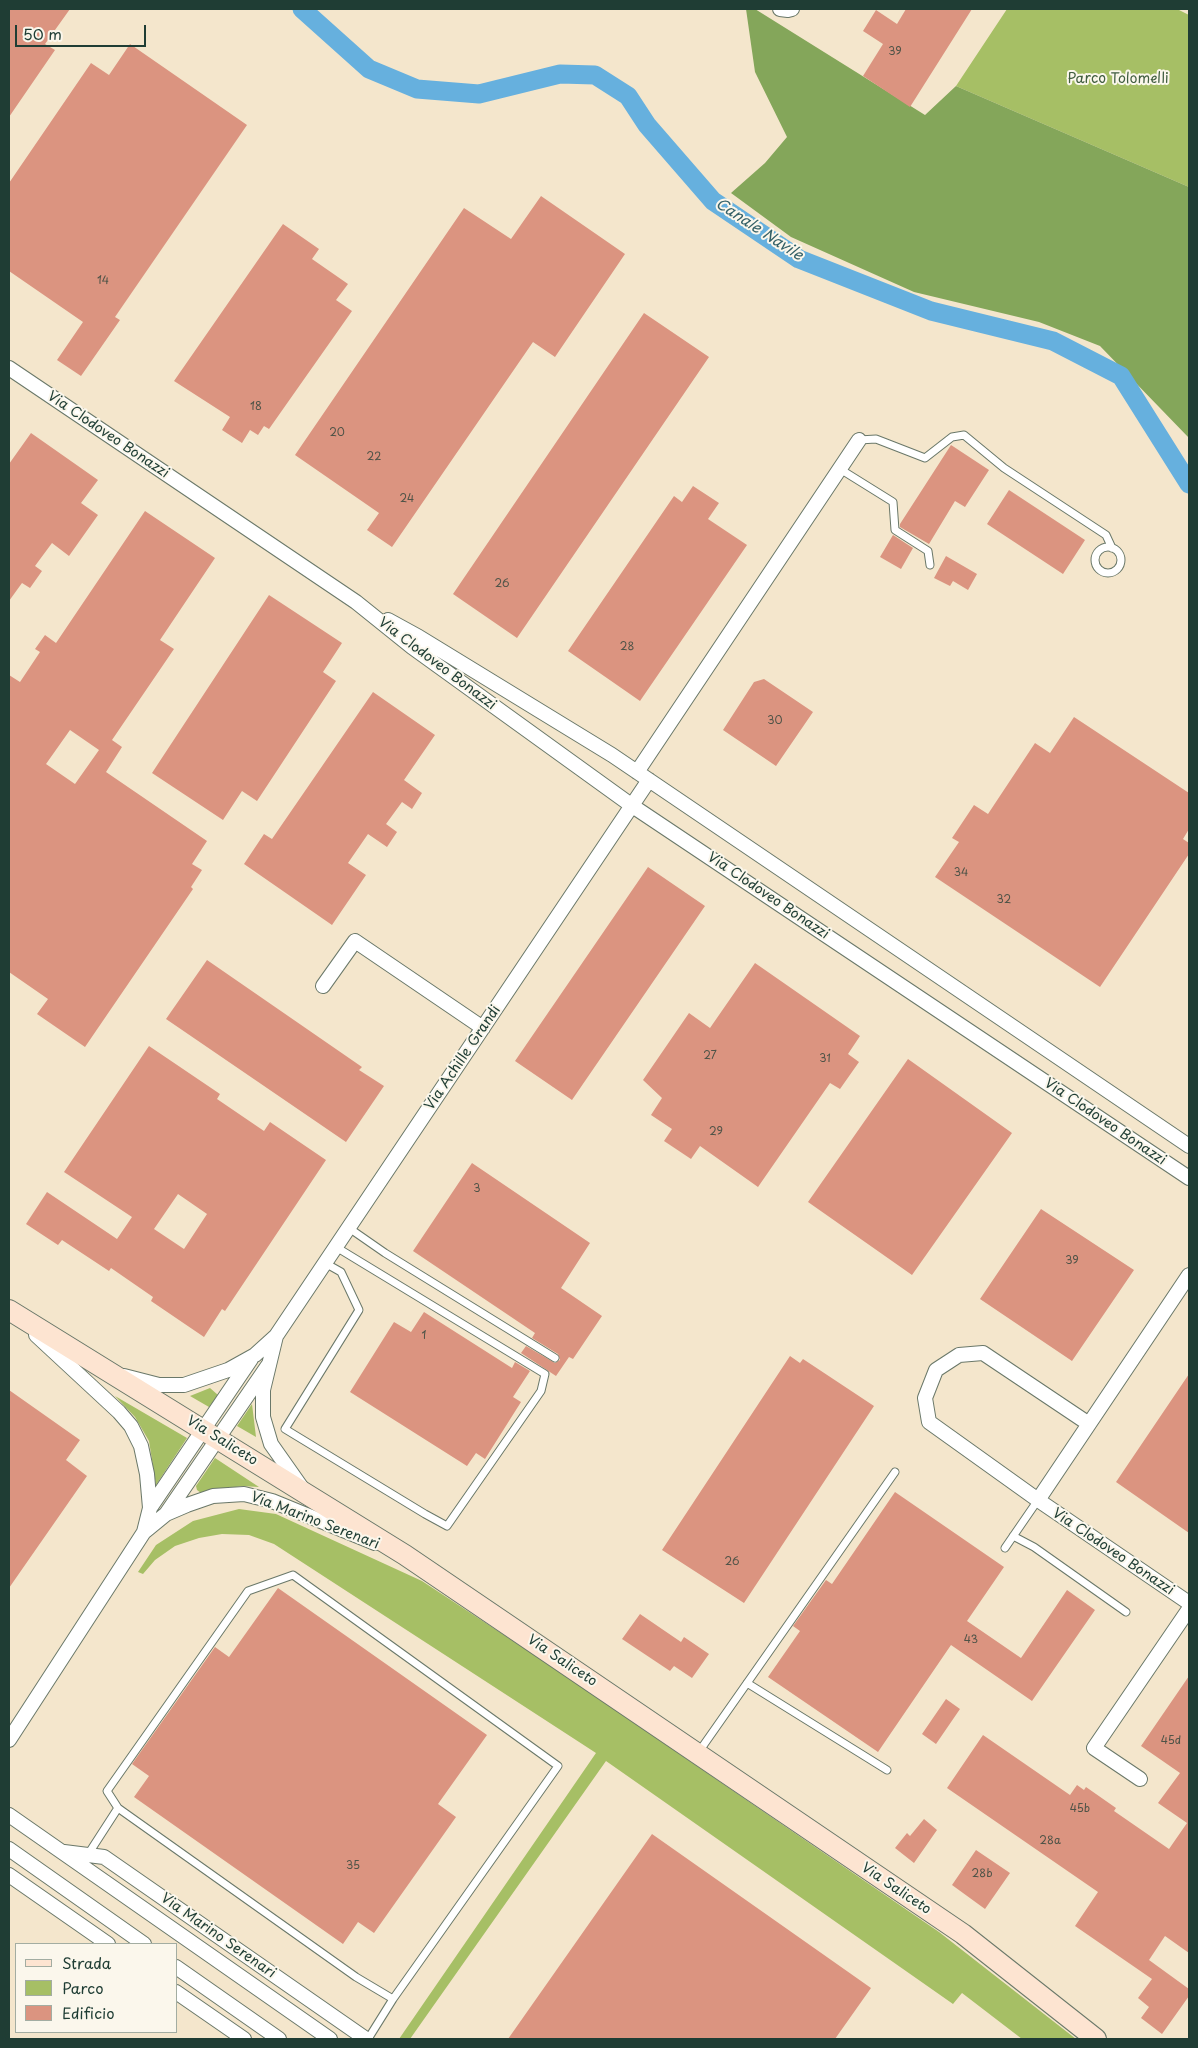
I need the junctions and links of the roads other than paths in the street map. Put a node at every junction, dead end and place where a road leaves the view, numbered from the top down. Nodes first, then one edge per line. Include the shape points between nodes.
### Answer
1 (780, 9) edge
2 (792, 9) edge
3 (9, 368) edge
4 (859, 440) joint
5 (840, 469) junction
6 (1112, 548) dead end
7 (930, 565) dead end
8 (356, 602) junction
9 (636, 772) junction
10 (648, 780) junction
11 (631, 804) junction
12 (323, 986) dead end
13 (483, 1028) junction
14 (1189, 1146) edge
15 (1189, 1178) edge
16 (349, 1228) junction
17 (336, 1247) junction
18 (326, 1263) junction
19 (1189, 1275) edge
20 (10, 1311) edge
21 (276, 1336) junction
22 (255, 1354) junction
23 (555, 1358) dead end
24 (269, 1364) junction
25 (109, 1372) junction
26 (1089, 1424) junction
27 (212, 1434) junction
28 (895, 1472) dead end
29 (304, 1492) junction
30 (1038, 1500) junction
31 (150, 1508) junction
32 (166, 1514) junction
33 (144, 1532) junction
34 (1013, 1536) junction
35 (1005, 1548) dead end
36 (405, 1555) junction
37 (1189, 1603) edge
38 (1189, 1610) edge
39 (1126, 1612) dead end
40 (747, 1683) junction
41 (9, 1740) edge
42 (698, 1753) junction
43 (887, 1770) dead end
44 (1140, 1779) dead end
45 (118, 1808) junction
46 (9, 1815) edge
47 (9, 1849) edge
48 (84, 1860) junction
49 (9, 1875) edge
50 (107, 1943) edge
51 (143, 1943) edge
52 (178, 1968) edge
53 (178, 1993) edge
54 (393, 1999) junction
55 (244, 2039) edge
56 (279, 2039) edge
57 (330, 2039) edge
58 (367, 2039) edge
59 (1096, 2039) edge

1 - 2 street
3 - 8 street, Via Clodoveo Bonazzi
4 - 5 street
4 - 6 lane via 876,439 925,458 952,437 964,435 1004,468 1106,535
5 - 7 lane via 893,502 895,530 928,551
5 - 9 street
8 - 9 street, Via Clodoveo Bonazzi via 420,637
8 - 11 street, Via Clodoveo Bonazzi via 412,647
9 - 10 street, Via Clodoveo Bonazzi
10 - 11 street, Via Achille Grandi
10 - 14 street, Via Clodoveo Bonazzi
11 - 13 street, Via Achille Grandi
11 - 15 street, Via Clodoveo Bonazzi
12 - 13 street via 355,941
13 - 16 street, Via Achille Grandi
16 - 17 street, Via Achille Grandi
16 - 23 lane
17 - 18 street, Via Achille Grandi
17 - 18 lane via 545,1374 541,1391 447,1526 286,1429 358,1310 341,1272
18 - 21 street, Via Achille Grandi
19 - 26 street, Via Clodoveo Bonazzi
20 - 25 main road, Via Saliceto
20 - 31 street, Via Marino Serenari via 131,1426 141,1446
21 - 22 street, Via Achille Grandi
21 - 24 street, Via Achille Grandi
22 - 25 street, Via Achille Grandi via 228,1370 184,1385 159,1385
22 - 27 street, Via Achille Grandi
24 - 27 street, Via Achille Grandi
24 - 29 street, Via Achille Grandi via 262,1390 262,1417 271,1444
25 - 27 main road, Via Saliceto
26 - 30 street, Via Clodoveo Bonazzi
26 - 30 street, Via Clodoveo Bonazzi via 983,1353 958,1356 936,1370 925,1398 929,1422
27 - 29 main road, Via Saliceto
27 - 31 street, Via Marino Serenari
27 - 32 street, Via Marino Serenari
28 - 40 lane
29 - 36 main road, Via Saliceto
30 - 34 lane
30 - 37 street, Via Clodoveo Bonazzi
31 - 33 street, Via Marino Serenari
32 - 33 street, Via Marino Serenari
32 - 36 street, Via Marino Serenari via 213,1496 244,1494 272,1501
33 - 41 street, Via Marino Serenari
34 - 35 lane
34 - 39 lane via 1034,1546
36 - 42 main road, Via Saliceto
38 - 44 street via 1094,1748
40 - 42 lane
40 - 43 lane
42 - 59 main road, Via Saliceto via 963,1934
45 - 48 lane
45 - 54 lane via 356,1977
45 - 54 lane via 107,1791 248,1591 293,1575 558,1766
46 - 48 street, Via Marino Serenari via 63,1852
47 - 51 street
48 - 57 street, Via Marino Serenari
48 - 58 street, Via Marino Serenari via 104,1857
49 - 50 street
52 - 56 street
53 - 55 street
54 - 58 lane

